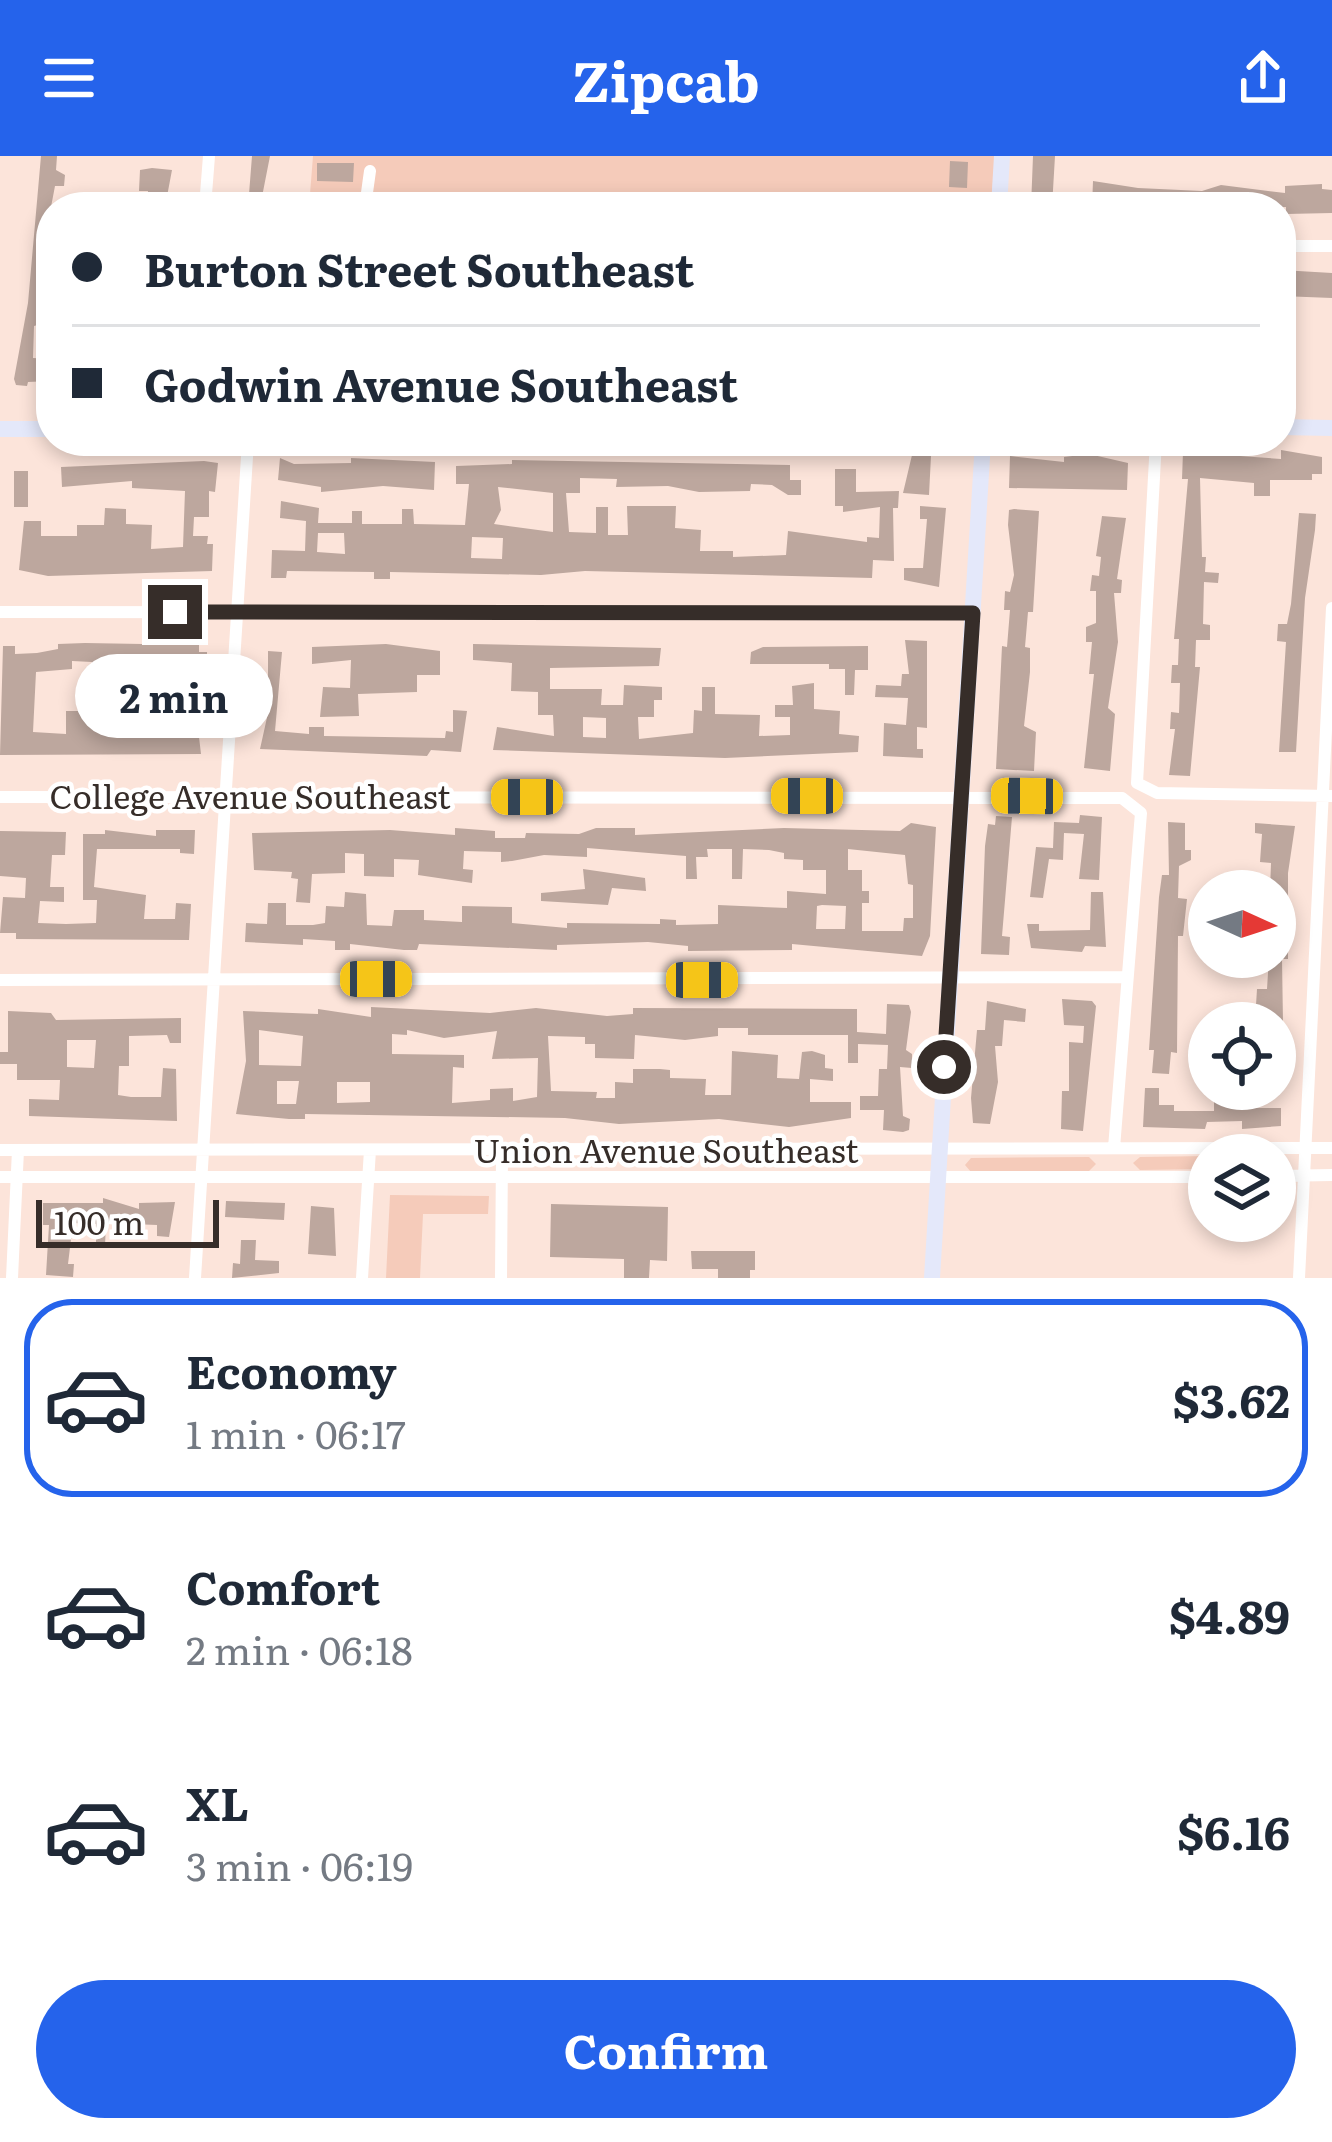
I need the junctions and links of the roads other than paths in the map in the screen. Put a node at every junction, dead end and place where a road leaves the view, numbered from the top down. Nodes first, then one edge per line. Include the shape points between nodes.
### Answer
1 (209, 156) edge
2 (1002, 156) edge
3 (370, 171) dead end
4 (206, 192) edge
5 (367, 192) edge
6 (999, 192) edge
7 (1296, 246) edge
8 (1332, 246) edge
9 (1296, 427) edge
10 (1332, 428) edge
11 (36, 429) edge
12 (0, 430) edge
13 (247, 456) edge
14 (982, 456) edge
15 (1155, 456) edge
16 (1332, 608) edge
17 (0, 612) edge
18 (237, 612) junction
19 (973, 613) junction
20 (961, 795) junction
21 (1326, 796) edge
22 (0, 797) edge
23 (226, 798) junction
24 (1126, 977) junction
25 (213, 979) junction
26 (0, 980) edge
27 (950, 980) junction
28 (1114, 1148) junction
29 (1302, 1148) junction
30 (1332, 1148) edge
31 (938, 1149) junction
32 (0, 1150) edge
33 (19, 1150) junction
34 (203, 1150) junction
35 (370, 1150) junction
36 (502, 1153) junction
37 (674, 1153) junction
38 (1296, 1175) edge
39 (1302, 1175) junction
40 (1332, 1175) edge
41 (673, 1176) junction
42 (0, 1177) edge
43 (18, 1177) junction
44 (202, 1177) junction
45 (502, 1177) junction
46 (1188, 1177) edge
47 (368, 1178) junction
48 (937, 1180) junction
49 (12, 1278) edge
50 (195, 1278) edge
51 (362, 1278) edge
52 (501, 1278) edge
53 (932, 1278) edge
54 (1299, 1278) edge

1 - 4 street
2 - 6 main road
3 - 5 street
7 - 8 street
9 - 10 main road
11 - 12 main road
13 - 18 street
14 - 19 main road
15 - 21 street via 1137,779 1152,792
16 - 21 street
17 - 18 street
18 - 19 street
18 - 23 street
19 - 20 main road
20 - 23 street, College Avenue Southeast
20 - 24 street, College Avenue Southeast via 1122,798 1141,813
20 - 27 main road
21 - 29 street
22 - 23 street, College Avenue Southeast
23 - 25 street
24 - 27 street
24 - 28 street
25 - 26 street
25 - 27 street
25 - 34 street
27 - 31 main road
28 - 29 street, Union Avenue Southeast
28 - 31 street, Union Avenue Southeast
29 - 30 street, Union Avenue Southeast
29 - 39 street
31 - 37 street, Union Avenue Southeast
31 - 48 main road
32 - 33 street, Union Avenue Southeast
33 - 34 street, Union Avenue Southeast
33 - 43 street
34 - 35 street, Union Avenue Southeast
34 - 44 street
35 - 36 street, Union Avenue Southeast
35 - 47 street
36 - 37 street, Union Avenue Southeast
36 - 45 street
37 - 41 street
38 - 39 street
39 - 40 street
39 - 54 street
41 - 45 street
41 - 48 street
42 - 43 street
43 - 44 street
43 - 49 street
44 - 47 street
44 - 50 street
45 - 47 street
45 - 52 street
46 - 48 street
47 - 51 street
48 - 53 main road

